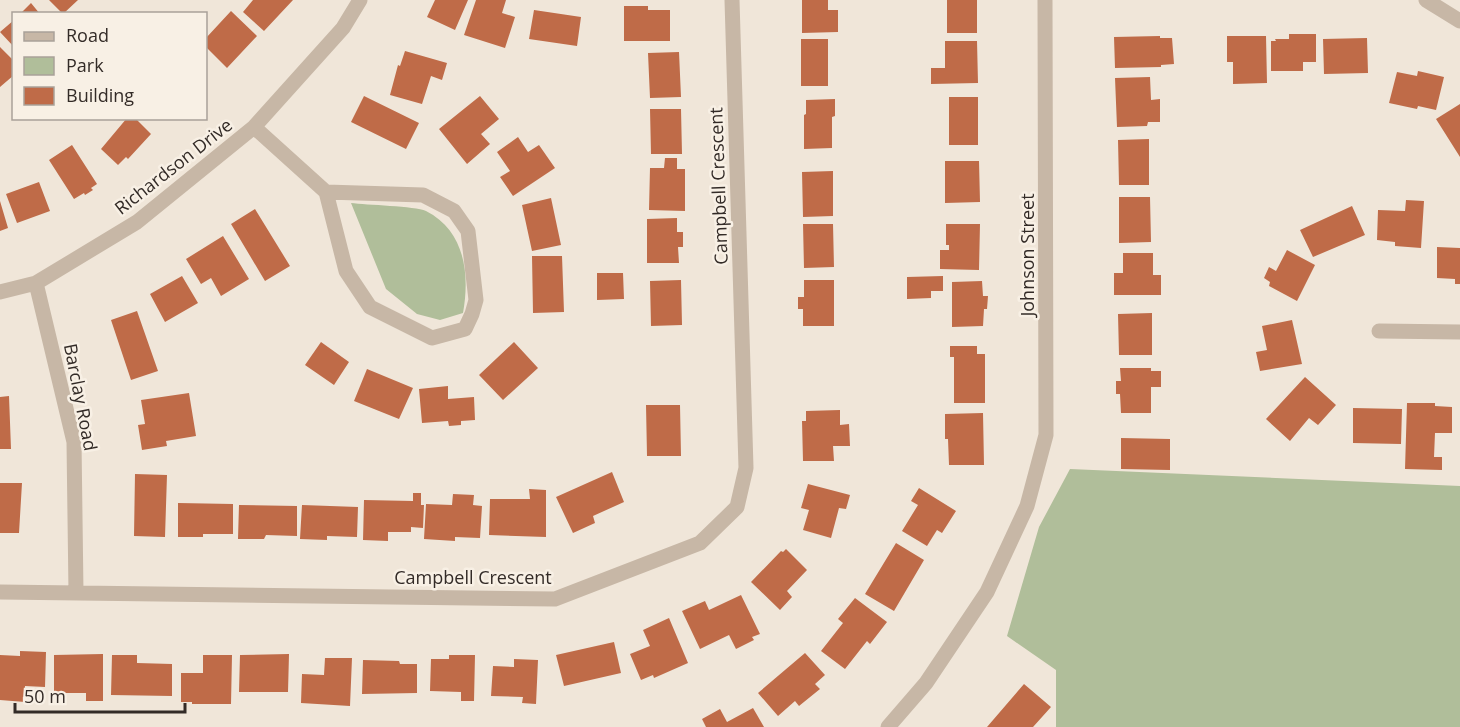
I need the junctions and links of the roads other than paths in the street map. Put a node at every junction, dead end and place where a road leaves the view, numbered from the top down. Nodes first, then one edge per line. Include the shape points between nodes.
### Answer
1 (360, 0) edge
2 (732, 0) edge
3 (1045, 0) edge
4 (1426, 0) edge
5 (1460, 21) edge
6 (254, 128) junction
7 (326, 192) junction
8 (36, 284) junction
9 (0, 291) edge
10 (1379, 331) dead end
11 (1460, 332) edge
12 (0, 592) edge
13 (76, 592) junction
14 (888, 727) edge

1 - 6 street, Richardson Drive via 343,28
2 - 13 street, Campbell Crescent via 746,468 736,507 700,543 555,599
3 - 14 street, Johnson Street via 1046,435 1028,506 987,592 926,684
4 - 5 street
6 - 7 street
6 - 8 street, Richardson Drive via 137,222
7 - 7 street via 346,271 370,307 432,338 465,329 476,300 468,231 454,211 423,195
8 - 9 street, Richardson Drive
8 - 13 street, Barclay Road via 74,442
10 - 11 street
12 - 13 street, Campbell Crescent

